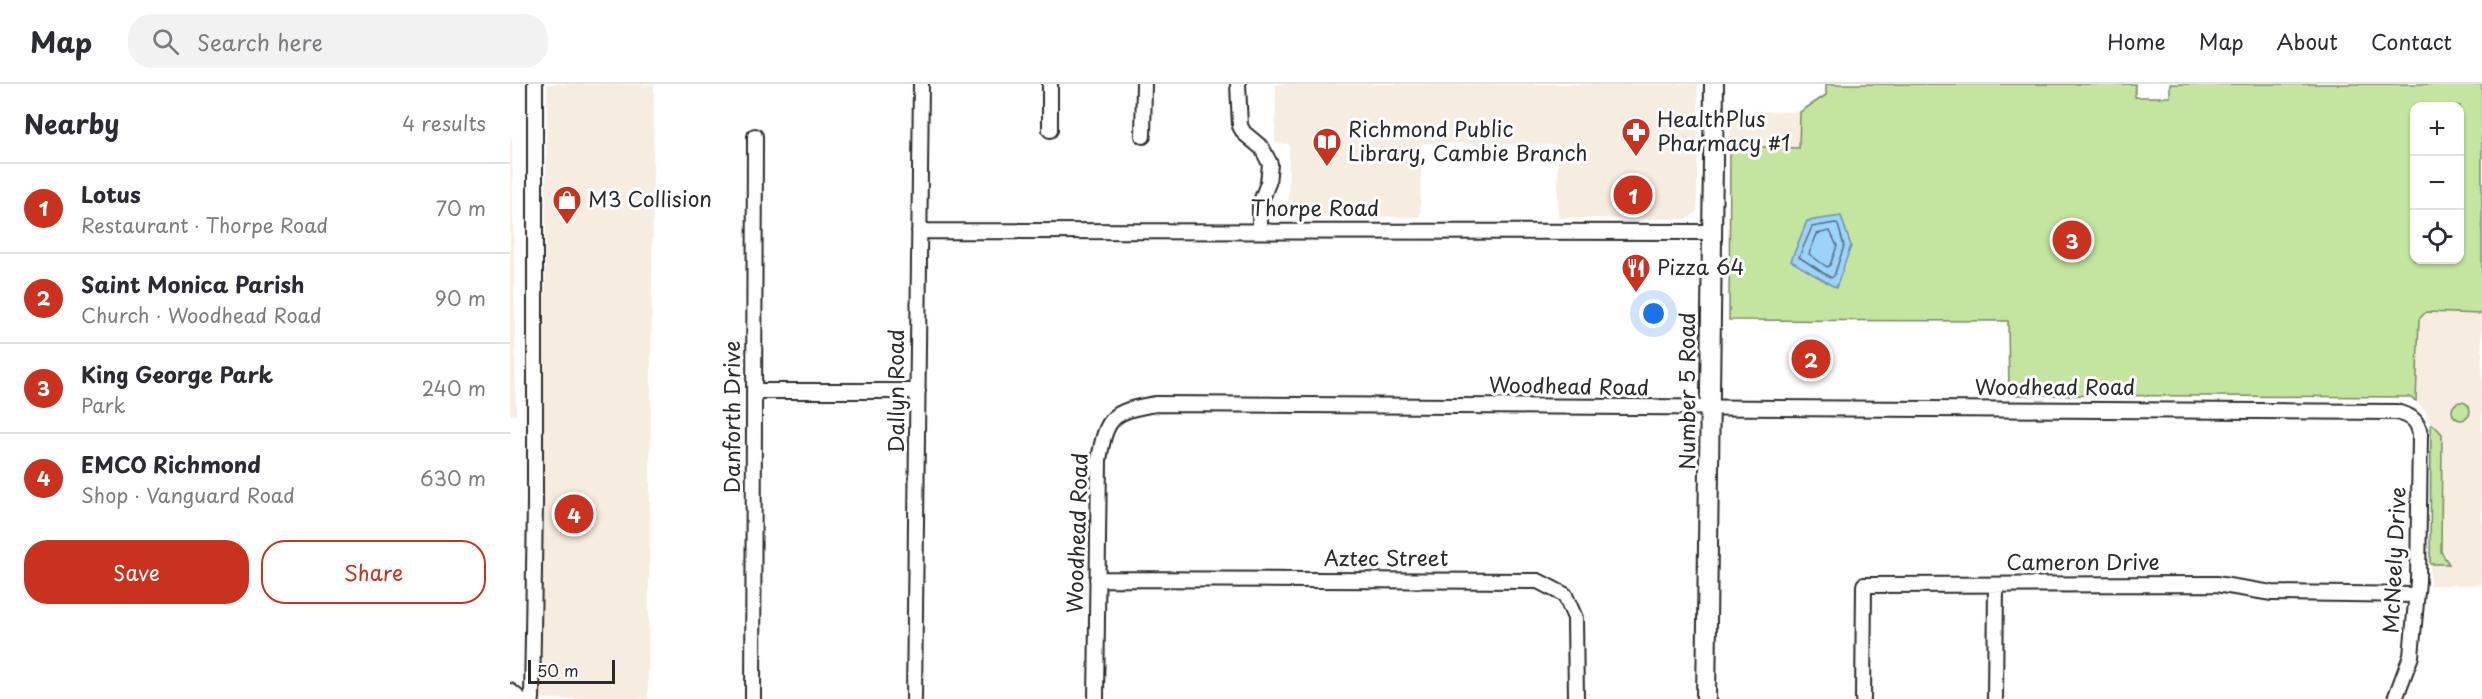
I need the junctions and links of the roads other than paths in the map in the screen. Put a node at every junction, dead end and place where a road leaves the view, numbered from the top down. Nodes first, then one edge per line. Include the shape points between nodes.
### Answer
1 (535, 84) edge
2 (921, 84) edge
3 (1050, 84) edge
4 (1144, 84) edge
5 (1238, 84) edge
6 (1714, 84) edge
7 (1050, 130) dead end
8 (755, 136) dead end
9 (1143, 136) dead end
10 (1260, 229) junction
11 (919, 231) junction
12 (1711, 232) junction
13 (755, 391) junction
14 (918, 391) junction
15 (1711, 409) junction
16 (2416, 421) joint
17 (1097, 579) junction
18 (1996, 585) junction
19 (2416, 595) junction
20 (510, 691) edge
21 (520, 699) edge
22 (532, 699) edge
23 (753, 699) edge
24 (914, 699) edge
25 (1096, 699) edge
26 (1576, 699) edge
27 (1706, 699) edge
28 (1863, 699) edge
29 (1995, 699) edge
30 (2395, 699) edge

1 - 22 street
2 - 11 street, Dallyn Road
3 - 7 street
4 - 9 street
5 - 10 street via 1238,119 1242,130 1262,148 1270,164 1269,183 1260,204
6 - 12 main road, Number 5 Road
8 - 13 street, Danforth Drive
10 - 11 street, Thorpe Road
10 - 12 street, Thorpe Road
11 - 14 street, Dallyn Road
12 - 15 main road, Number 5 Road
13 - 14 street
13 - 23 street, Danforth Drive
14 - 24 street, Dallyn Road
15 - 16 street, Woodhead Road via 2396,412
15 - 17 street, Woodhead Road via 1156,404 1136,407 1121,413 1104,432 1099,460
15 - 27 main road, Number 5 Road
16 - 19 street, McNeely Drive via 2420,434
17 - 25 street, Woodhead Road
17 - 26 street, Aztec Street via 1538,581 1565,595 1575,618
18 - 19 street, Cameron Drive via 2216,584 2272,593
18 - 28 street, Cameron Drive via 1864,585
18 - 29 street
19 - 30 street, McNeely Drive via 2411,656
20 - 21 street

